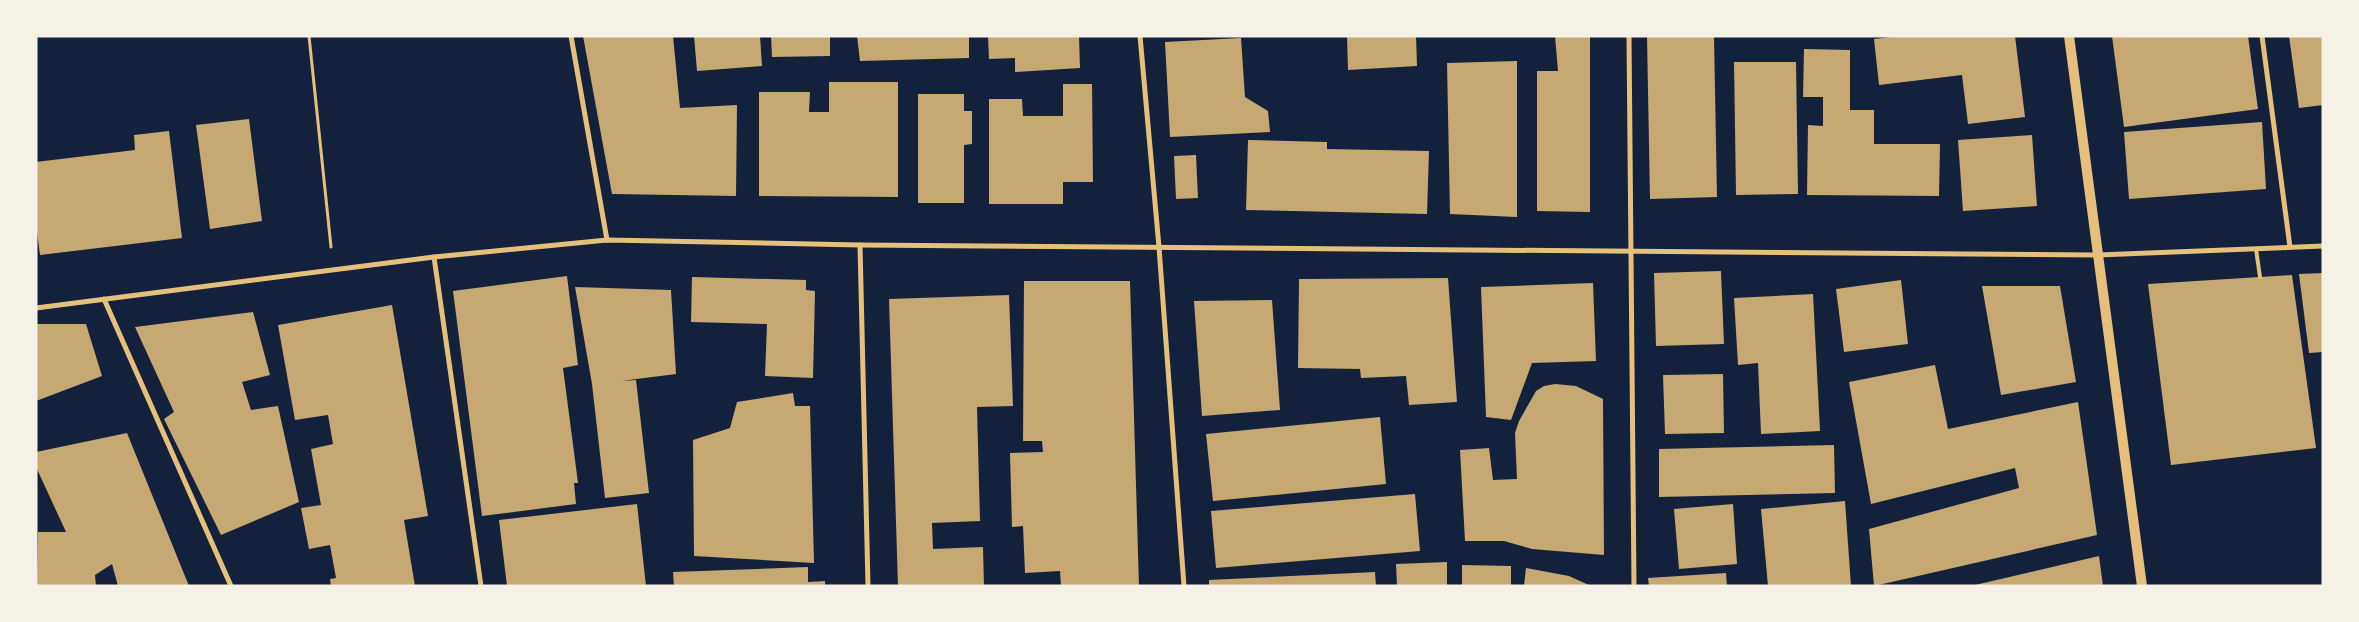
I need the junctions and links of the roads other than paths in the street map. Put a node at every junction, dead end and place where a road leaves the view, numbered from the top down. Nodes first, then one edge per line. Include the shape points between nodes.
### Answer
1 (571, 36) edge
2 (1140, 36) edge
3 (1629, 36) edge
4 (2069, 36) edge
5 (2262, 36) edge
6 (607, 240) junction
7 (860, 245) junction
8 (2323, 246) edge
9 (1158, 247) junction
10 (2290, 247) junction
11 (2256, 249) junction
12 (1631, 250) junction
13 (2098, 255) junction
14 (434, 257) junction
15 (2260, 277) dead end
16 (104, 299) junction
17 (36, 308) edge
18 (231, 586) edge
19 (481, 586) edge
20 (868, 586) edge
21 (1184, 586) edge
22 (1634, 586) edge
23 (2142, 586) edge

1 - 6 street
2 - 9 street
3 - 12 street
4 - 13 main road
5 - 10 street
6 - 7 street
6 - 14 street
7 - 9 street
7 - 20 street
8 - 10 street
9 - 12 street
9 - 21 street
10 - 11 street
11 - 13 street
11 - 15 lane
12 - 13 street
12 - 22 street
13 - 23 main road
14 - 16 street
14 - 19 street
16 - 17 street
16 - 18 street

